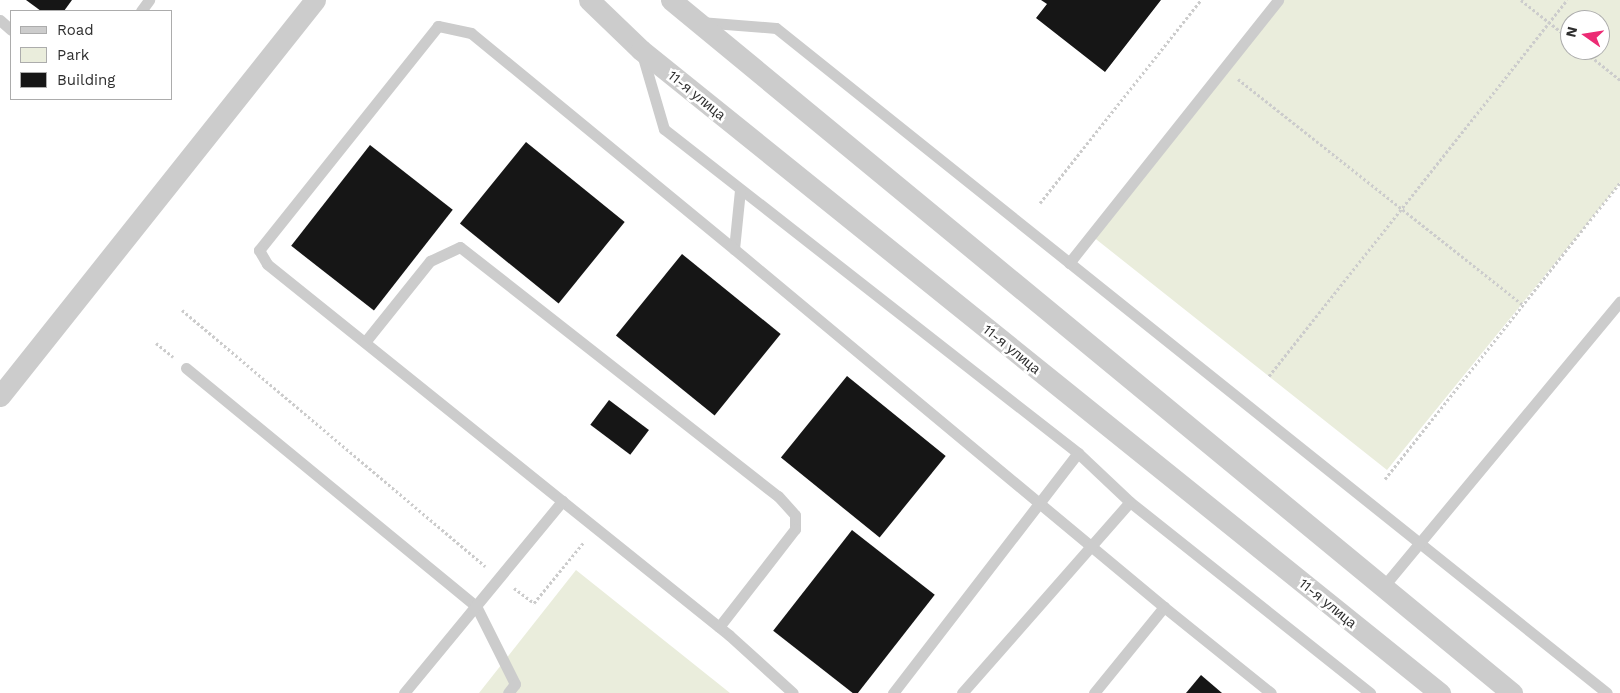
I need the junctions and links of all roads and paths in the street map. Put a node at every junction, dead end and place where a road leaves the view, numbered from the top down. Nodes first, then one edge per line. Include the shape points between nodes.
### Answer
1 (315, 0) edge
2 (588, 0) edge
3 (671, 0) edge
4 (1201, 0) edge
5 (1278, 0) edge
6 (1521, 0) edge
7 (1568, 0) edge
8 (0, 20) edge
9 (697, 21) junction
10 (1549, 23) junction
11 (10, 29) edge
12 (1560, 31) edge
13 (641, 50) junction
14 (1595, 60) edge
15 (1224, 68) junction
16 (1620, 80) edge
17 (1620, 183) edge
18 (740, 190) junction
19 (1040, 203) dead end
20 (1402, 209) junction
21 (734, 249) junction
22 (1069, 262) junction
23 (1620, 302) edge
24 (1522, 305) junction
25 (182, 310) dead end
26 (365, 342) junction
27 (186, 368) dead end
28 (1269, 376) dead end
29 (0, 396) edge
30 (1078, 453) junction
31 (1385, 479) dead end
32 (562, 501) junction
33 (1130, 502) junction
34 (1041, 504) junction
35 (596, 528) junction
36 (1420, 543) junction
37 (1091, 546) junction
38 (499, 578) junction
39 (1383, 587) junction
40 (476, 606) junction
41 (1164, 607) junction
42 (719, 627) junction
43 (404, 693) edge
44 (508, 693) edge
45 (793, 693) edge
46 (893, 693) edge
47 (962, 693) edge
48 (1094, 693) edge
49 (1270, 693) edge
50 (1370, 693) edge
51 (1440, 693) edge
52 (1512, 693) edge
53 (1607, 693) edge

1 - 29 street
2 - 13 street, 11-я улица
3 - 9 street
4 - 19 path
5 - 15 lane
6 - 10 path
7 - 10 path
8 - 11 lane
9 - 22 lane via 776,28
9 - 39 street
10 - 12 path
10 - 20 path
13 - 18 lane via 664,129
13 - 51 street, 11-я улица
14 - 16 path
15 - 20 path
15 - 22 lane
17 - 24 path
18 - 21 lane
18 - 30 lane
20 - 24 path
20 - 28 path
21 - 26 lane via 471,33 438,26 259,250 267,264
21 - 34 lane
22 - 36 lane
23 - 36 lane
24 - 31 path
25 - 38 path
26 - 32 lane
26 - 42 lane via 430,261 460,247 778,496 795,515 795,529
27 - 40 lane
30 - 33 lane
30 - 34 lane
32 - 35 lane
32 - 38 lane
33 - 37 lane
33 - 50 lane
34 - 37 lane
34 - 46 lane
35 - 38 path via 534,603
35 - 42 lane
36 - 39 lane
36 - 53 lane
37 - 41 lane
37 - 47 lane
38 - 40 lane
39 - 52 street
40 - 43 lane
40 - 44 lane via 515,684
41 - 48 lane
41 - 49 lane
42 - 45 lane

